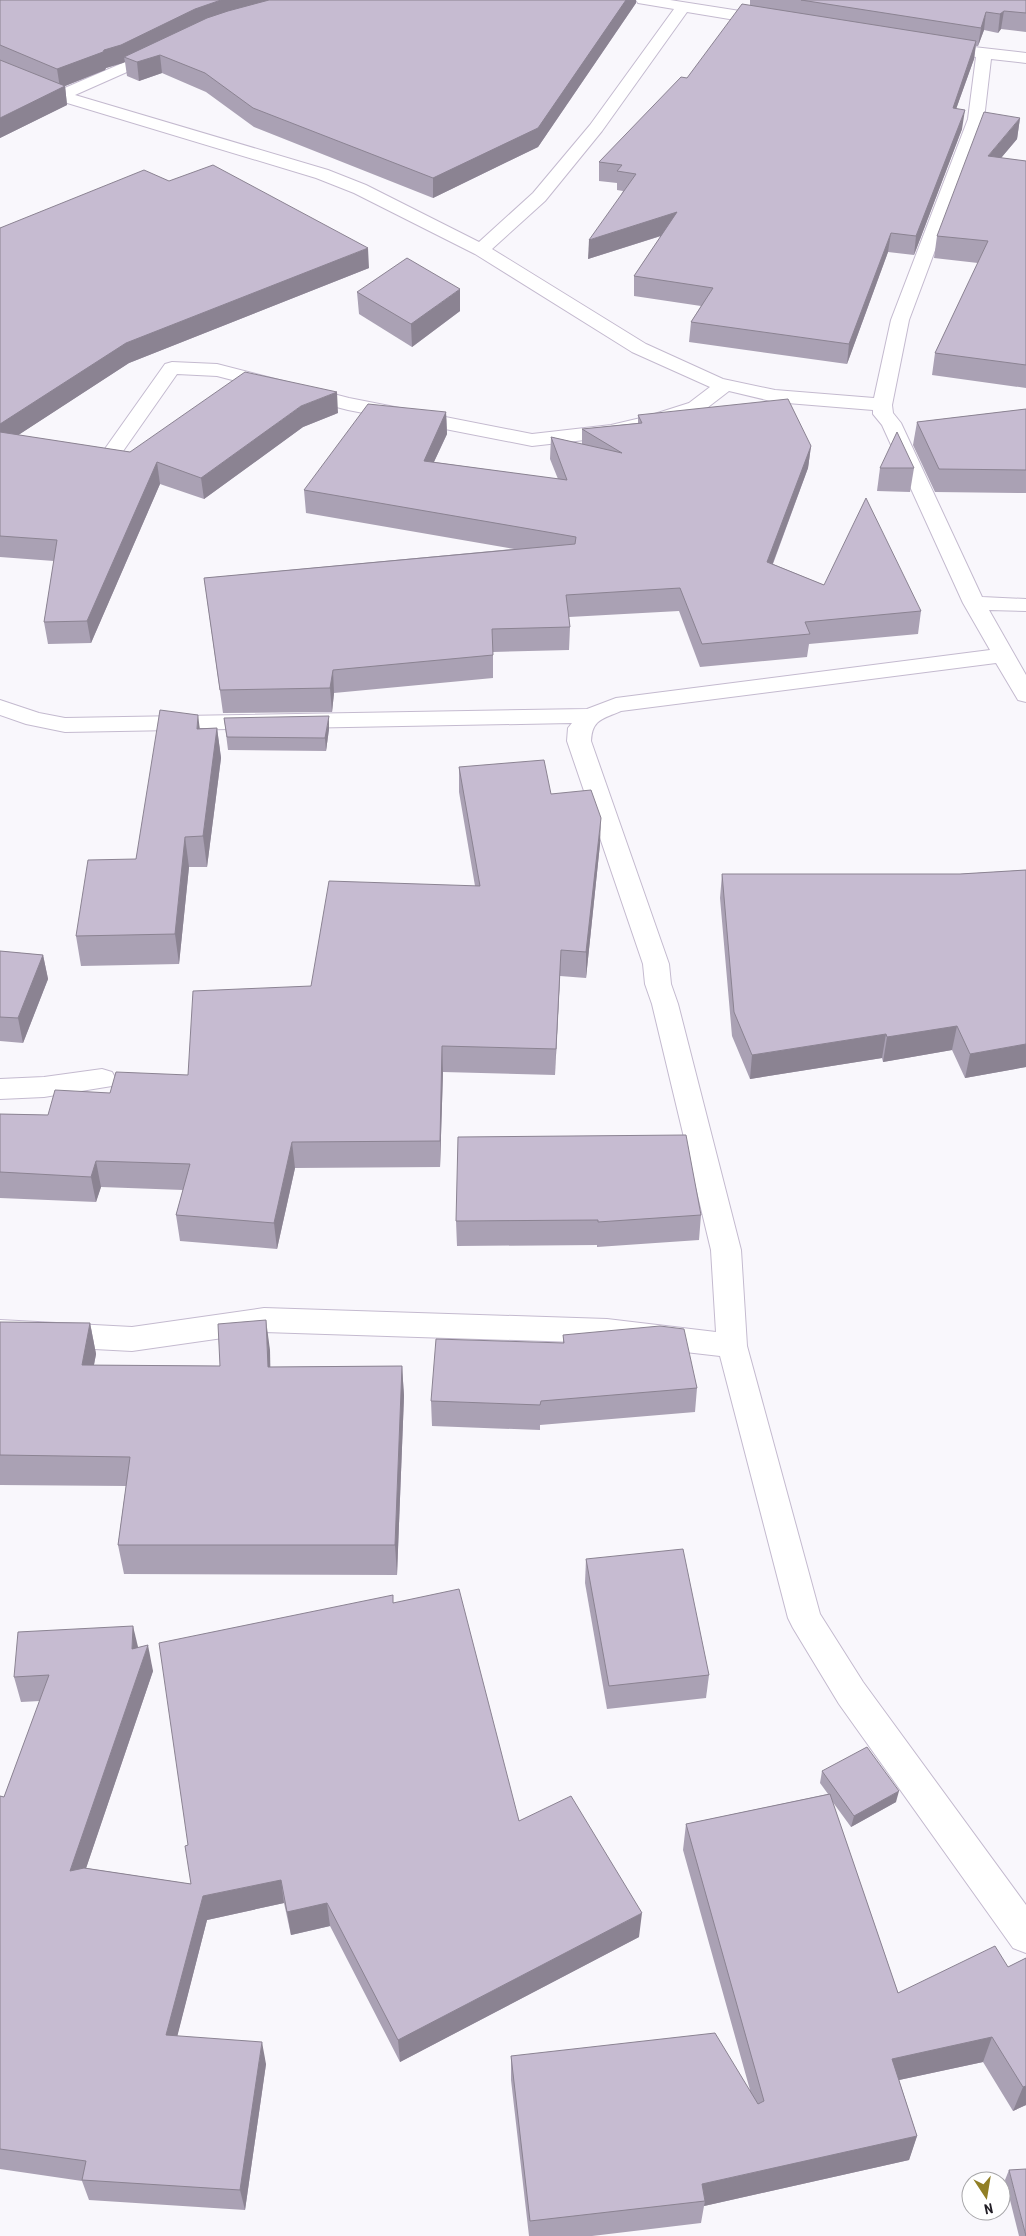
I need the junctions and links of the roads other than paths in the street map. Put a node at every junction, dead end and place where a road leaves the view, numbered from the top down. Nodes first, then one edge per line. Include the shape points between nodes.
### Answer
1 (643, 0) edge
2 (683, 7) junction
3 (790, 24) edge
4 (170, 48) edge
5 (946, 48) edge
6 (984, 54) junction
7 (1026, 58) edge
8 (0, 69) edge
9 (60, 96) junction
10 (481, 250) junction
11 (725, 385) junction
12 (882, 404) junction
13 (107, 460) edge
14 (974, 603) junction
15 (1026, 605) edge
16 (1004, 655) junction
17 (1026, 695) edge
18 (0, 707) edge
19 (590, 716) junction
20 (102, 1079) dead end
21 (0, 1089) edge
22 (0, 1332) edge
23 (732, 1346) junction
24 (1026, 1935) edge

1 - 2 street
2 - 3 street
2 - 10 street via 596,128 545,190
4 - 9 street
5 - 6 street
6 - 7 street
6 - 12 street via 976,119 900,320
8 - 9 street
9 - 10 street via 322,174 360,189
10 - 11 street via 639,348
11 - 12 street via 775,396
11 - 13 street via 696,407 651,422 603,432 532,440 348,404 218,370 172,368
12 - 14 street via 883,414 891,423
14 - 15 street
14 - 16 street
16 - 17 street
16 - 19 street via 616,705
18 - 19 street via 65,725
19 - 23 street via 580,728 579,741 656,964 658,984 726,1250
20 - 21 street
22 - 23 street via 132,1339 264,1320 607,1331
23 - 24 street via 805,1618 851,1693

